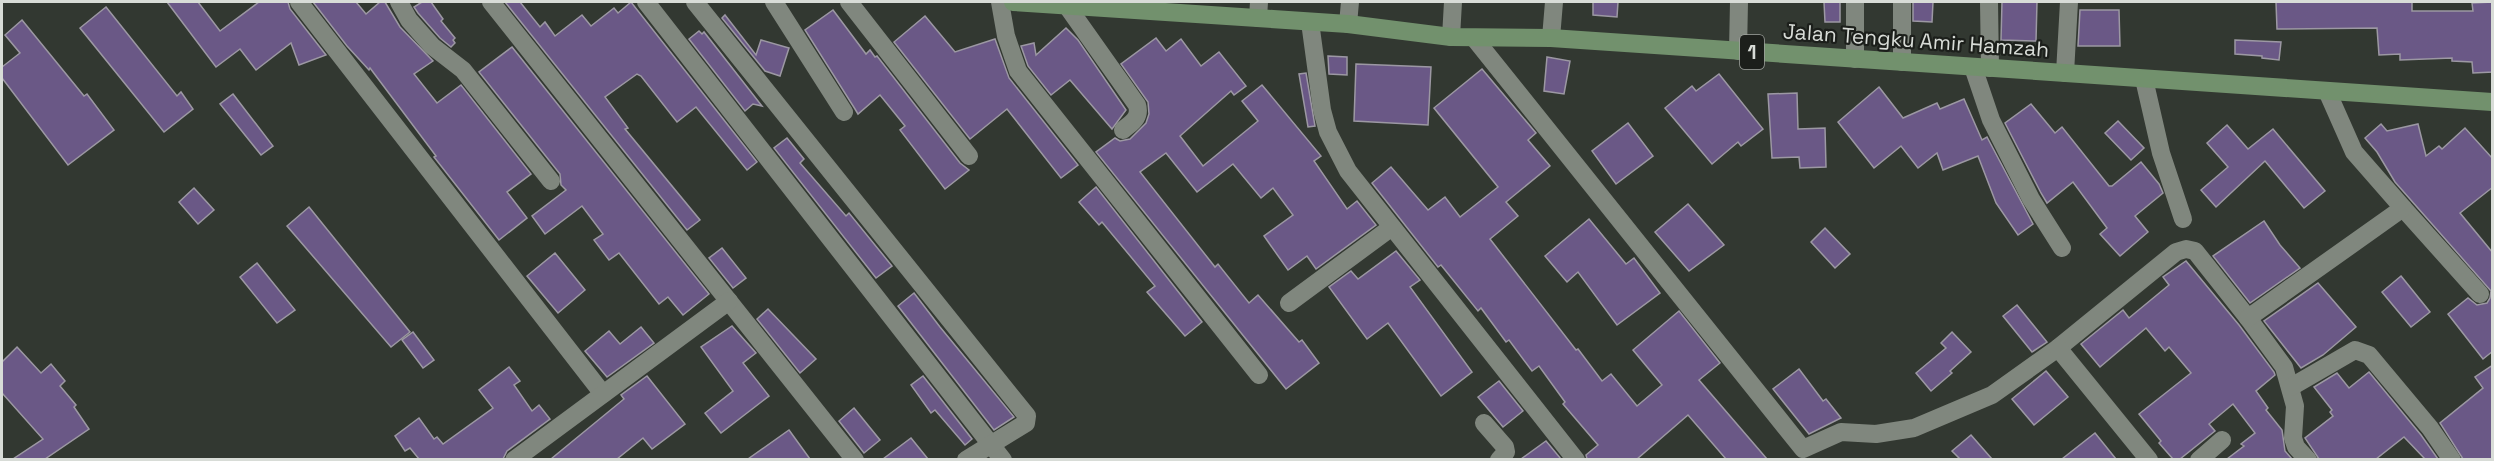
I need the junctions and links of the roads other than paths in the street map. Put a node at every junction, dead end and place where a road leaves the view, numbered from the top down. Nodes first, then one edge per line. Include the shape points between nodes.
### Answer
1 (298, 2) edge
2 (399, 2) edge
3 (491, 2) edge
4 (646, 2) edge
5 (695, 2) edge
6 (774, 2) edge
7 (849, 2) edge
8 (1000, 2) edge
9 (1013, 2) edge
10 (1350, 2) edge
11 (1453, 2) edge
12 (1554, 2) edge
13 (1739, 2) edge
14 (1855, 2) edge
15 (1902, 2) edge
16 (1989, 2) edge
17 (2069, 2) edge
18 (1067, 4) edge
19 (1166, 7) edge
20 (1259, 10) edge
21 (1310, 22) junction
22 (1348, 24) junction
23 (1451, 37) junction
24 (1474, 38) junction
25 (1551, 38) junction
26 (1738, 51) junction
27 (1855, 59) junction
28 (1902, 62) junction
29 (1981, 67) junction
30 (2065, 73) junction
31 (2144, 79) junction
32 (2327, 91) junction
33 (2493, 102) edge
34 (844, 112) dead end
35 (1123, 130) dead end
36 (969, 156) dead end
37 (550, 181) dead end
38 (2403, 208) junction
39 (2183, 219) dead end
40 (1392, 227) junction
41 (2062, 248) dead end
42 (2480, 294) dead end
43 (729, 301) junction
44 (1289, 303) dead end
45 (2248, 318) junction
46 (2058, 348) junction
47 (1260, 375) dead end
48 (2291, 387) junction
49 (603, 394) junction
50 (1484, 423) dead end
51 (2222, 440) dead end
52 (991, 444) junction
53 (514, 459) edge
54 (855, 459) edge
55 (966, 459) edge
56 (1003, 459) edge
57 (1499, 459) edge
58 (1575, 459) edge
59 (2149, 459) edge
60 (2199, 459) edge
61 (2308, 459) edge
62 (2452, 459) edge

1 - 49 street
2 - 37 street via 432,46 463,70
3 - 43 street
4 - 52 street
5 - 52 street via 1027,416 1026,423
6 - 34 street
7 - 36 street
8 - 47 street via 1018,71
9 - 18 main road, Jalan Tengku Amir Hamzah / 1
10 - 22 street
11 - 23 street
12 - 25 street
13 - 26 street
14 - 27 street
15 - 28 street
16 - 29 street
17 - 30 street
18 - 19 main road, Jalan Tengku Amir Hamzah / 1
18 - 35 street via 1137,105 1138,117
19 - 20 main road, Jalan Tengku Amir Hamzah / 1
20 - 21 main road, Jalan Tengku Amir Hamzah / 1
21 - 22 main road, Jalan Tengku Amir Hamzah / 1
21 - 40 street via 1328,132 1348,171
22 - 23 main road, Jalan Tengku Amir Hamzah / 1
23 - 24 main road, Jalan Tengku Amir Hamzah / 1
24 - 25 main road, Jalan Tengku Amir Hamzah / 1
24 - 46 street via 1803,449 1841,432 1876,434 1914,429 1992,395
25 - 26 main road, Jalan Tengku Amir Hamzah / 1
26 - 27 main road, Jalan Tengku Amir Hamzah / 1
27 - 28 main road, Jalan Tengku Amir Hamzah / 1
28 - 29 main road, Jalan Tengku Amir Hamzah / 1
29 - 30 main road, Jalan Tengku Amir Hamzah / 1
29 - 41 street via 1991,120 2031,199
30 - 31 main road, Jalan Tengku Amir Hamzah / 1
31 - 32 main road, Jalan Tengku Amir Hamzah / 1
31 - 39 street via 2161,153
32 - 33 main road, Jalan Tengku Amir Hamzah / 1
32 - 38 street via 2354,152
38 - 42 street
38 - 45 street
40 - 44 street
40 - 58 street
43 - 49 street
43 - 54 street
45 - 46 street via 2195,252 2186,249 2176,252
45 - 48 street via 2284,367
46 - 59 street
48 - 61 street via 2295,406 2293,438
48 - 62 street via 2355,350 2362,351
49 - 53 street
50 - 57 street via 1505,447 1506,452
51 - 60 street
52 - 55 street
52 - 56 street

